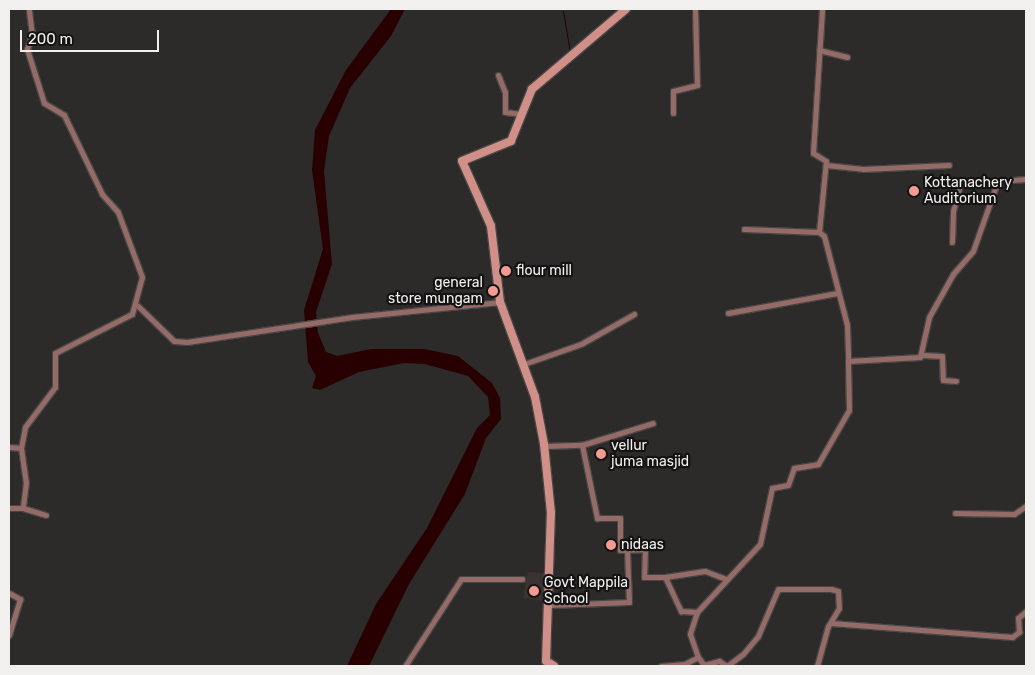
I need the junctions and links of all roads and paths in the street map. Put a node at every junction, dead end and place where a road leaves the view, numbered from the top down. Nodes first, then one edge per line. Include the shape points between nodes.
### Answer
1 (28, 9) edge
2 (626, 9) edge
3 (695, 9) edge
4 (822, 9) edge
5 (819, 50) junction
6 (848, 57) dead end
7 (498, 76) dead end
8 (673, 113) dead end
9 (522, 114) junction
10 (949, 165) dead end
11 (826, 166) junction
12 (1026, 179) edge
13 (998, 180) junction
14 (744, 229) dead end
15 (819, 232) junction
16 (952, 242) dead end
17 (837, 293) junction
18 (500, 302) junction
19 (138, 306) junction
20 (728, 313) dead end
21 (634, 314) dead end
22 (923, 355) junction
23 (848, 361) junction
24 (524, 364) junction
25 (956, 381) dead end
26 (653, 423) dead end
27 (544, 446) junction
28 (582, 446) junction
29 (9, 447) edge
30 (21, 448) junction
31 (1026, 506) edge
32 (9, 508) edge
33 (23, 508) junction
34 (956, 513) dead end
35 (46, 515) dead end
36 (627, 550) junction
37 (664, 577) junction
38 (522, 579) dead end
39 (726, 579) junction
40 (9, 593) edge
41 (550, 605) junction
42 (1026, 611) edge
43 (698, 612) junction
44 (831, 622) junction
45 (9, 635) edge
46 (698, 657) junction
47 (405, 666) edge
48 (554, 666) edge
49 (661, 666) edge
50 (728, 666) edge
51 (817, 666) edge

1 - 19 street via 32,35 27,49 44,103 64,115 102,194 118,212 131,240 142,277
2 - 9 main road via 532,89
3 - 8 street via 697,85 673,91
4 - 5 street
5 - 6 street
5 - 11 street via 813,153
7 - 9 street via 505,92 506,112
9 - 18 main road via 511,141 462,161 491,226
10 - 11 street via 863,169
11 - 15 street
12 - 13 street
13 - 16 street via 960,184 952,211
13 - 22 street via 974,250 953,274 929,317
14 - 15 street
15 - 17 street via 829,248
17 - 20 street
17 - 23 street via 847,325
18 - 19 street via 352,317 177,342
18 - 24 main road
19 - 30 street via 126,318 55,353 54,387 25,428
21 - 24 street via 582,344
22 - 23 street
22 - 25 street via 942,356 943,380
23 - 39 street via 849,410 817,467 794,468 788,485 772,488 760,544
24 - 27 main road
26 - 28 street
27 - 28 street
27 - 41 main road via 551,513
28 - 36 street via 596,518 620,518 620,550
29 - 30 street
30 - 33 street via 26,482
31 - 34 street via 1014,514
32 - 33 street
33 - 35 street
36 - 37 street via 646,549 644,578
36 - 41 street via 629,602
37 - 39 street via 705,571
37 - 43 street via 681,611
38 - 47 street via 460,579
39 - 43 street
40 - 45 street via 20,599
41 - 48 main road via 546,661
42 - 44 street via 1018,618 1019,632 1012,637
43 - 46 street via 690,634
44 - 50 street via 839,608 838,591 782,587 758,636
44 - 51 street
46 - 49 street via 685,664
46 - 50 street via 704,665 719,661

